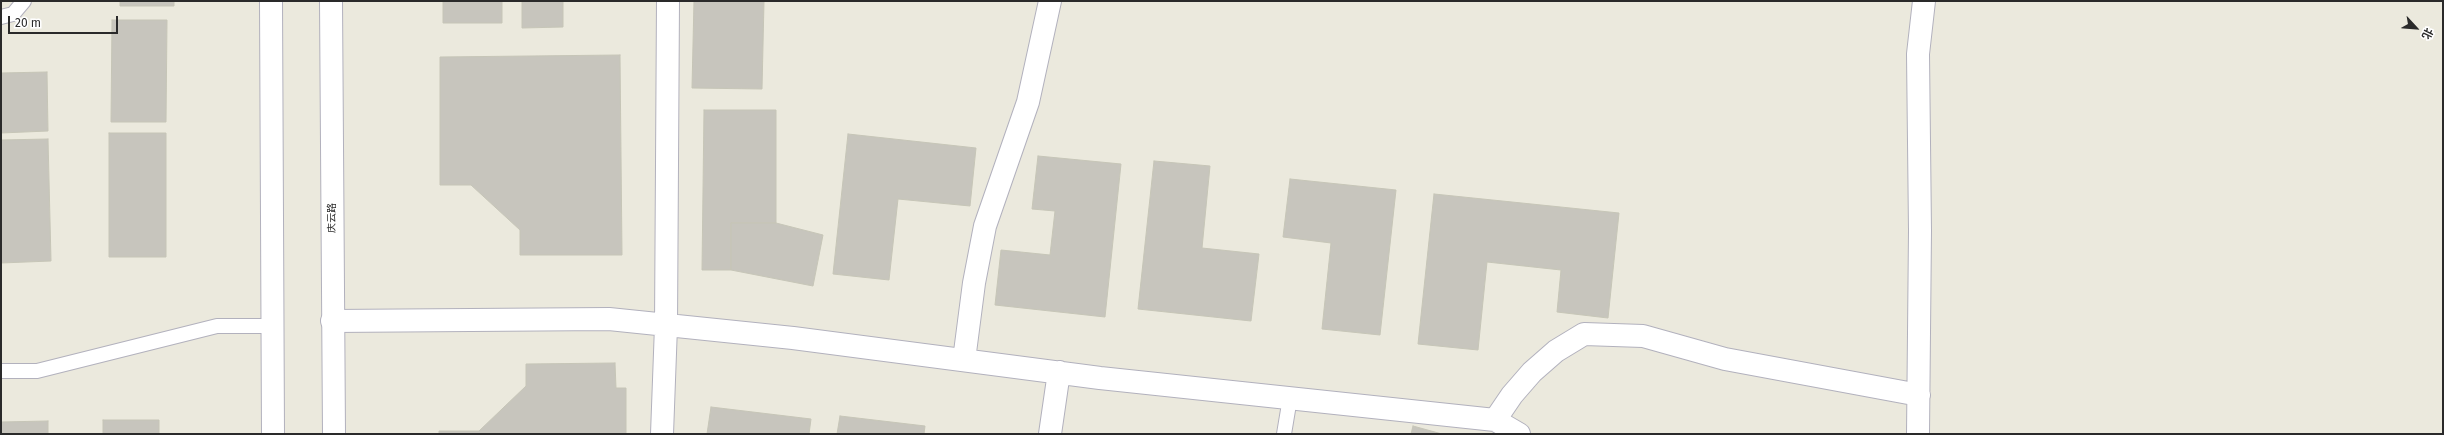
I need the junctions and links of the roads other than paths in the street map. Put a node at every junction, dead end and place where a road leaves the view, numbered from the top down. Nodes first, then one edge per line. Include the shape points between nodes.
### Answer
1 (24, 1) edge
2 (271, 1) edge
3 (331, 1) edge
4 (668, 1) edge
5 (1050, 1) edge
6 (1924, 1) edge
7 (1, 17) edge
8 (332, 321) junction
9 (272, 326) junction
10 (666, 326) junction
11 (964, 360) junction
12 (1, 371) edge
13 (1059, 372) junction
14 (1919, 396) junction
15 (1290, 398) junction
16 (1495, 420) junction
17 (273, 434) edge
18 (334, 434) edge
19 (662, 434) edge
20 (1050, 434) edge
21 (1284, 434) edge
22 (1519, 434) edge
23 (1918, 434) edge

1 - 7 lane via 13,14
2 - 9 street
3 - 8 street, 庆云路
4 - 10 street
5 - 11 street via 1028,102 985,226 974,283
6 - 14 street via 1918,54
8 - 10 street via 609,319
8 - 18 street, 庆云路
9 - 12 lane via 217,326 37,371
9 - 17 street
10 - 11 street via 793,338
10 - 19 street
11 - 13 street
13 - 15 street
13 - 20 street
14 - 16 street via 1725,359 1643,336 1584,334 1556,351 1532,372
14 - 23 street
15 - 16 street
15 - 21 lane
16 - 22 street

